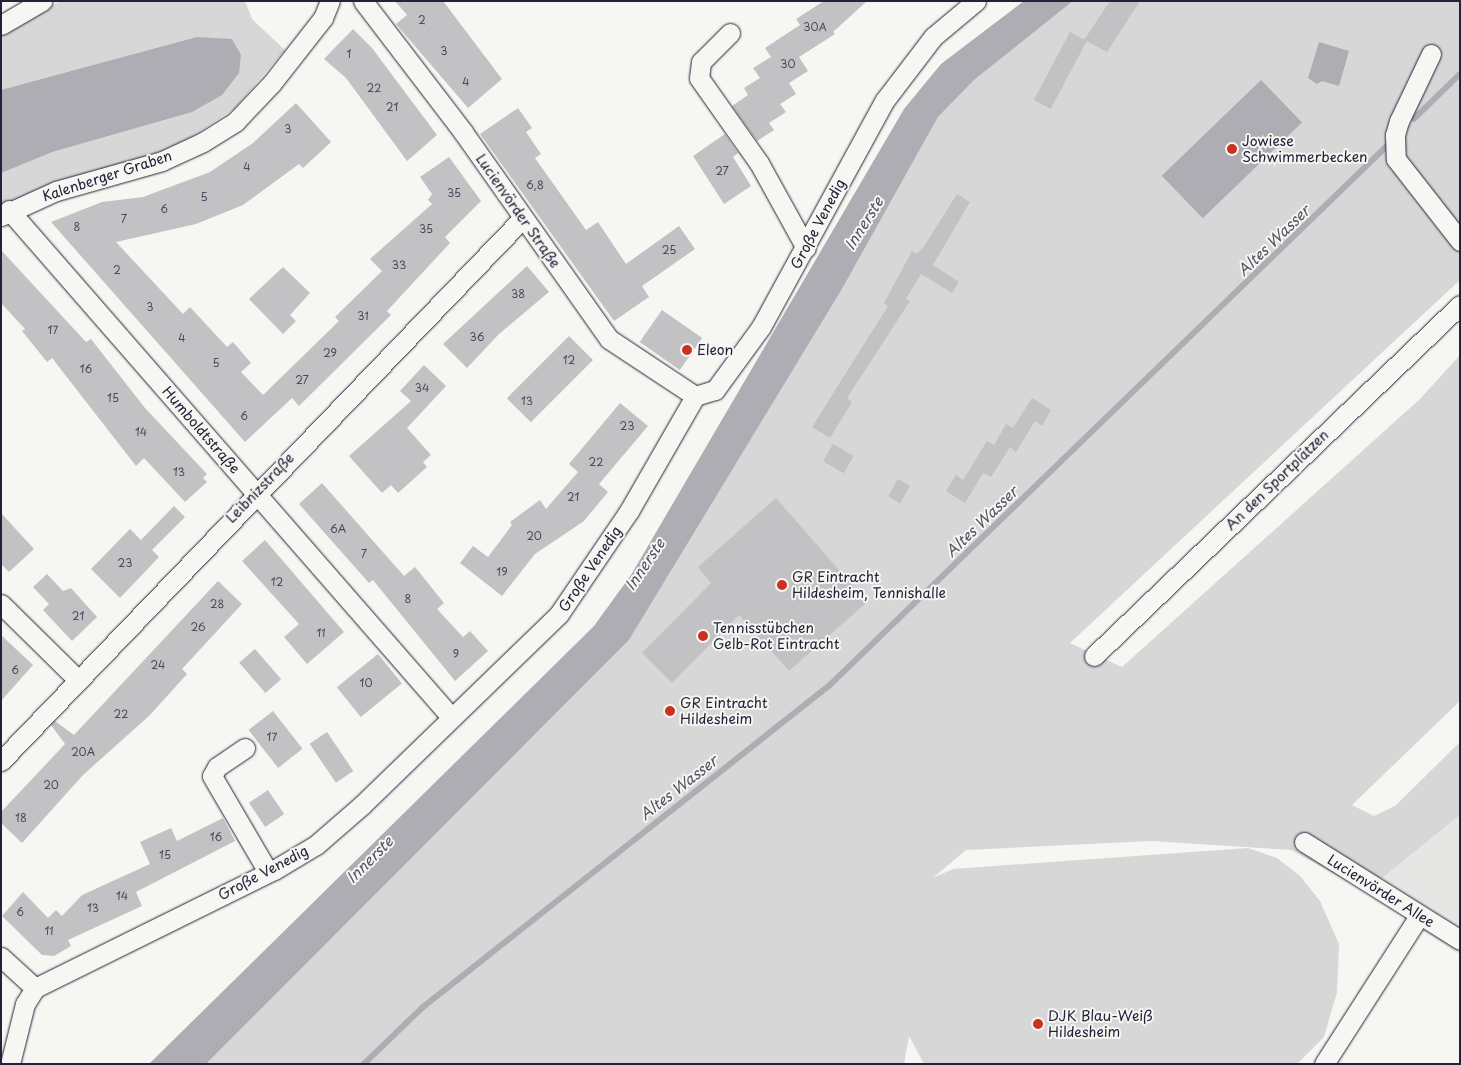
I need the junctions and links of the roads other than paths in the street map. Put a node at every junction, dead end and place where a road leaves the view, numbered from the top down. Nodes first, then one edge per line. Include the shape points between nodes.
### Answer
1 (42, 1) edge
2 (330, 1) edge
3 (363, 1) edge
4 (976, 1) edge
5 (1, 25) edge
6 (730, 33) dead end
7 (1431, 54) dead end
8 (5, 213) edge
9 (523, 218) junction
10 (1460, 241) edge
11 (806, 248) junction
12 (1460, 305) edge
13 (695, 396) junction
14 (256, 492) junction
15 (1, 604) edge
16 (1094, 656) dead end
17 (78, 680) junction
18 (451, 717) junction
19 (245, 748) dead end
20 (1, 761) edge
21 (1304, 842) dead end
22 (268, 872) junction
23 (1419, 916) junction
24 (1460, 940) edge
25 (1, 957) edge
26 (35, 988) junction
27 (10, 1064) edge
28 (1324, 1064) edge

1 - 5 street
2 - 8 street, Kalenberger Graben via 323,18 272,83 236,121 203,142 162,161 56,191
3 - 9 street, Lucienvörder Straße
4 - 11 street, Große Venedig via 933,37 885,100
6 - 11 street via 701,62 700,78 758,163
7 - 10 street via 1399,121 1395,136 1396,159
8 - 14 street, Humboldtstraße
9 - 13 street, Lucienvörder Straße via 609,339
9 - 14 street, Leibnizstraße
11 - 13 street, Große Venedig via 741,357 715,390
12 - 16 street, An den Sportplätzen
13 - 18 street, Große Venedig via 576,594
14 - 17 street, Leibnizstraße
14 - 18 street, Humboldtstraße
15 - 17 street
17 - 20 street, Leibnizstraße
18 - 22 street, Große Venedig via 332,832
19 - 22 street via 217,768 212,776
21 - 23 street, Lucienvörder Allee
22 - 26 street, Große Venedig
23 - 24 street, Lucienvörder Allee
23 - 28 street
25 - 26 street
26 - 27 street via 25,1004

